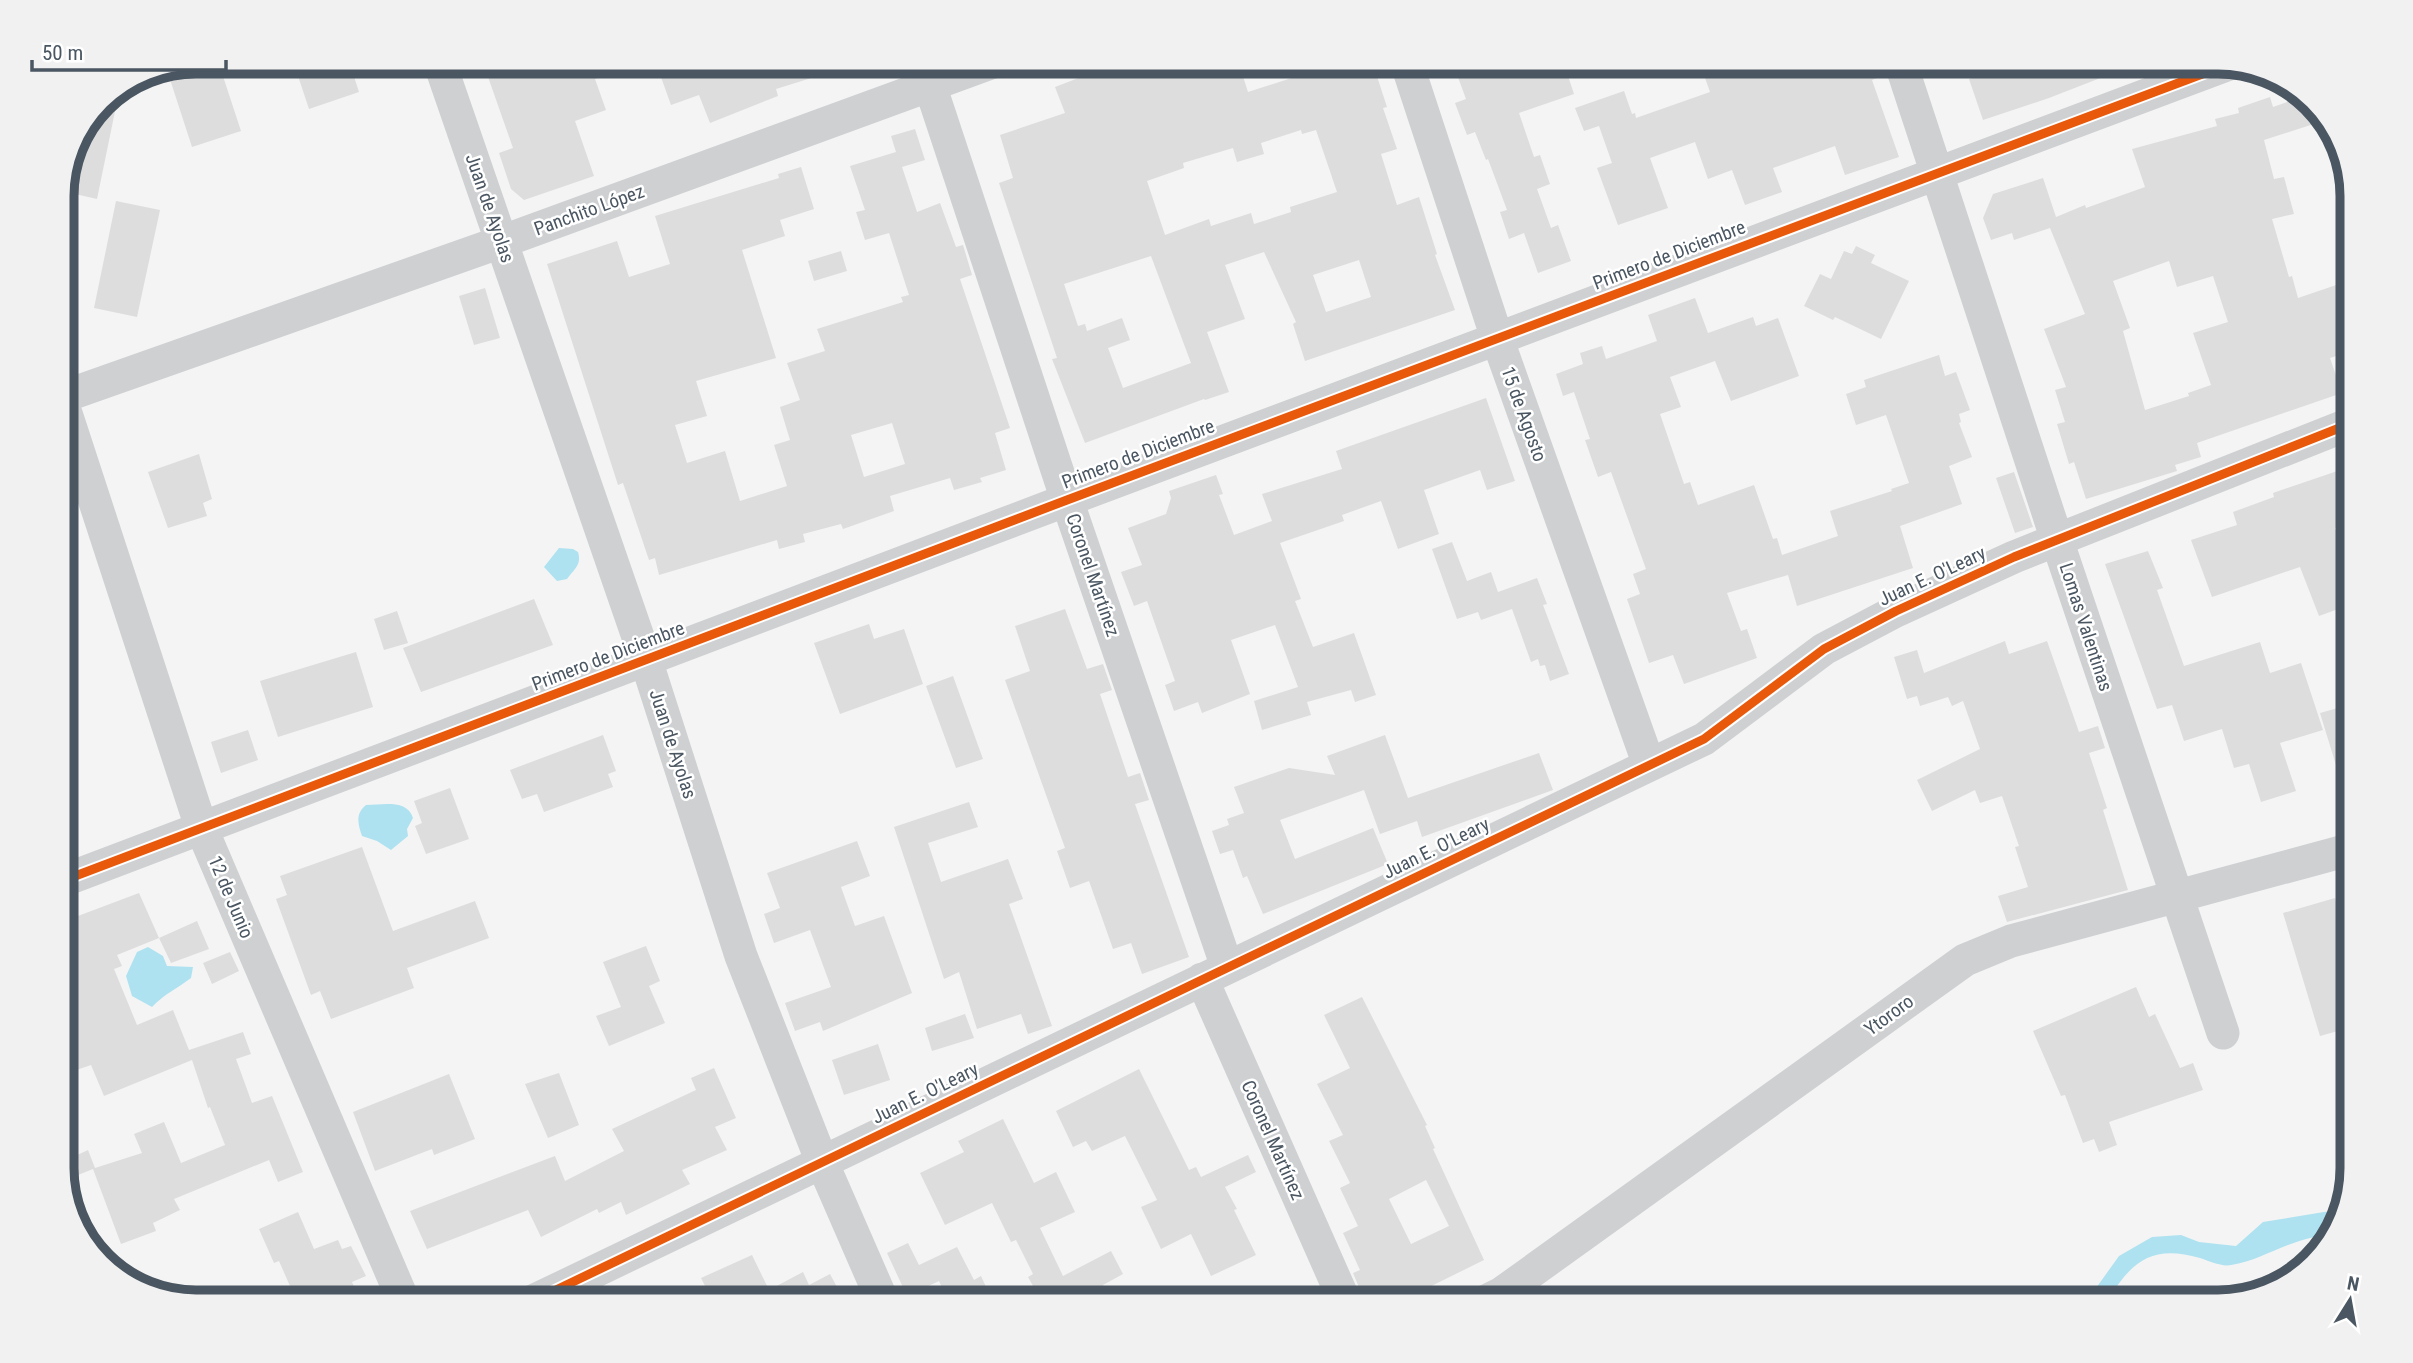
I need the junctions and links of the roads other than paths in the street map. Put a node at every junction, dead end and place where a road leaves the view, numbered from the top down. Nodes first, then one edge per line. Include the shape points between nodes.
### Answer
1 (443, 74) edge
2 (926, 74) edge
3 (1410, 74) edge
4 (1904, 74) edge
5 (2202, 74) edge
6 (1936, 173) junction
7 (501, 242) junction
8 (1497, 338) junction
9 (74, 395) edge
10 (2339, 428) edge
11 (74, 436) edge
12 (1067, 500) junction
13 (2057, 540) junction
14 (646, 660) junction
15 (1649, 765) junction
16 (201, 827) junction
17 (2340, 852) edge
18 (74, 876) edge
19 (2176, 897) junction
20 (1215, 973) junction
21 (2223, 1033) dead end
22 (822, 1162) junction
23 (399, 1290) edge
24 (556, 1290) edge
25 (878, 1290) edge
26 (1340, 1290) edge
27 (1506, 1290) edge

1 - 7 street, Juan de Ayolas
2 - 7 street, Panchito López
2 - 12 street, Coronel Martínez
3 - 8 street, 15 de Agosto
4 - 6 street, Lomas Valentinas
5 - 6 street, Primero de Diciembre
6 - 8 street, Primero de Diciembre
6 - 13 street, Lomas Valentinas
7 - 9 street, Panchito López
7 - 14 street, Juan de Ayolas
8 - 12 street, Primero de Diciembre
8 - 15 street, 15 de Agosto
10 - 13 street, Juan E. O'Leary
11 - 16 street, 12 de Junio
12 - 14 street, Primero de Diciembre
12 - 20 street, Coronel Martínez
13 - 15 street, Juan E. O'Leary via 1896,611 1824,649 1704,739
13 - 19 street, Lomas Valentinas
14 - 16 street, Primero de Diciembre
14 - 22 street, Juan de Ayolas via 741,956
15 - 20 street, Juan E. O'Leary
16 - 18 street, Primero de Diciembre
16 - 23 street, 12 de Junio
17 - 19 street, Ytororo
19 - 21 street, Lomas Valentinas
19 - 27 street, Ytororo via 2011,941 1965,960
20 - 22 street, Juan E. O'Leary
20 - 26 street, Coronel Martínez
22 - 24 street, Juan E. O'Leary
22 - 25 street, Juan de Ayolas

